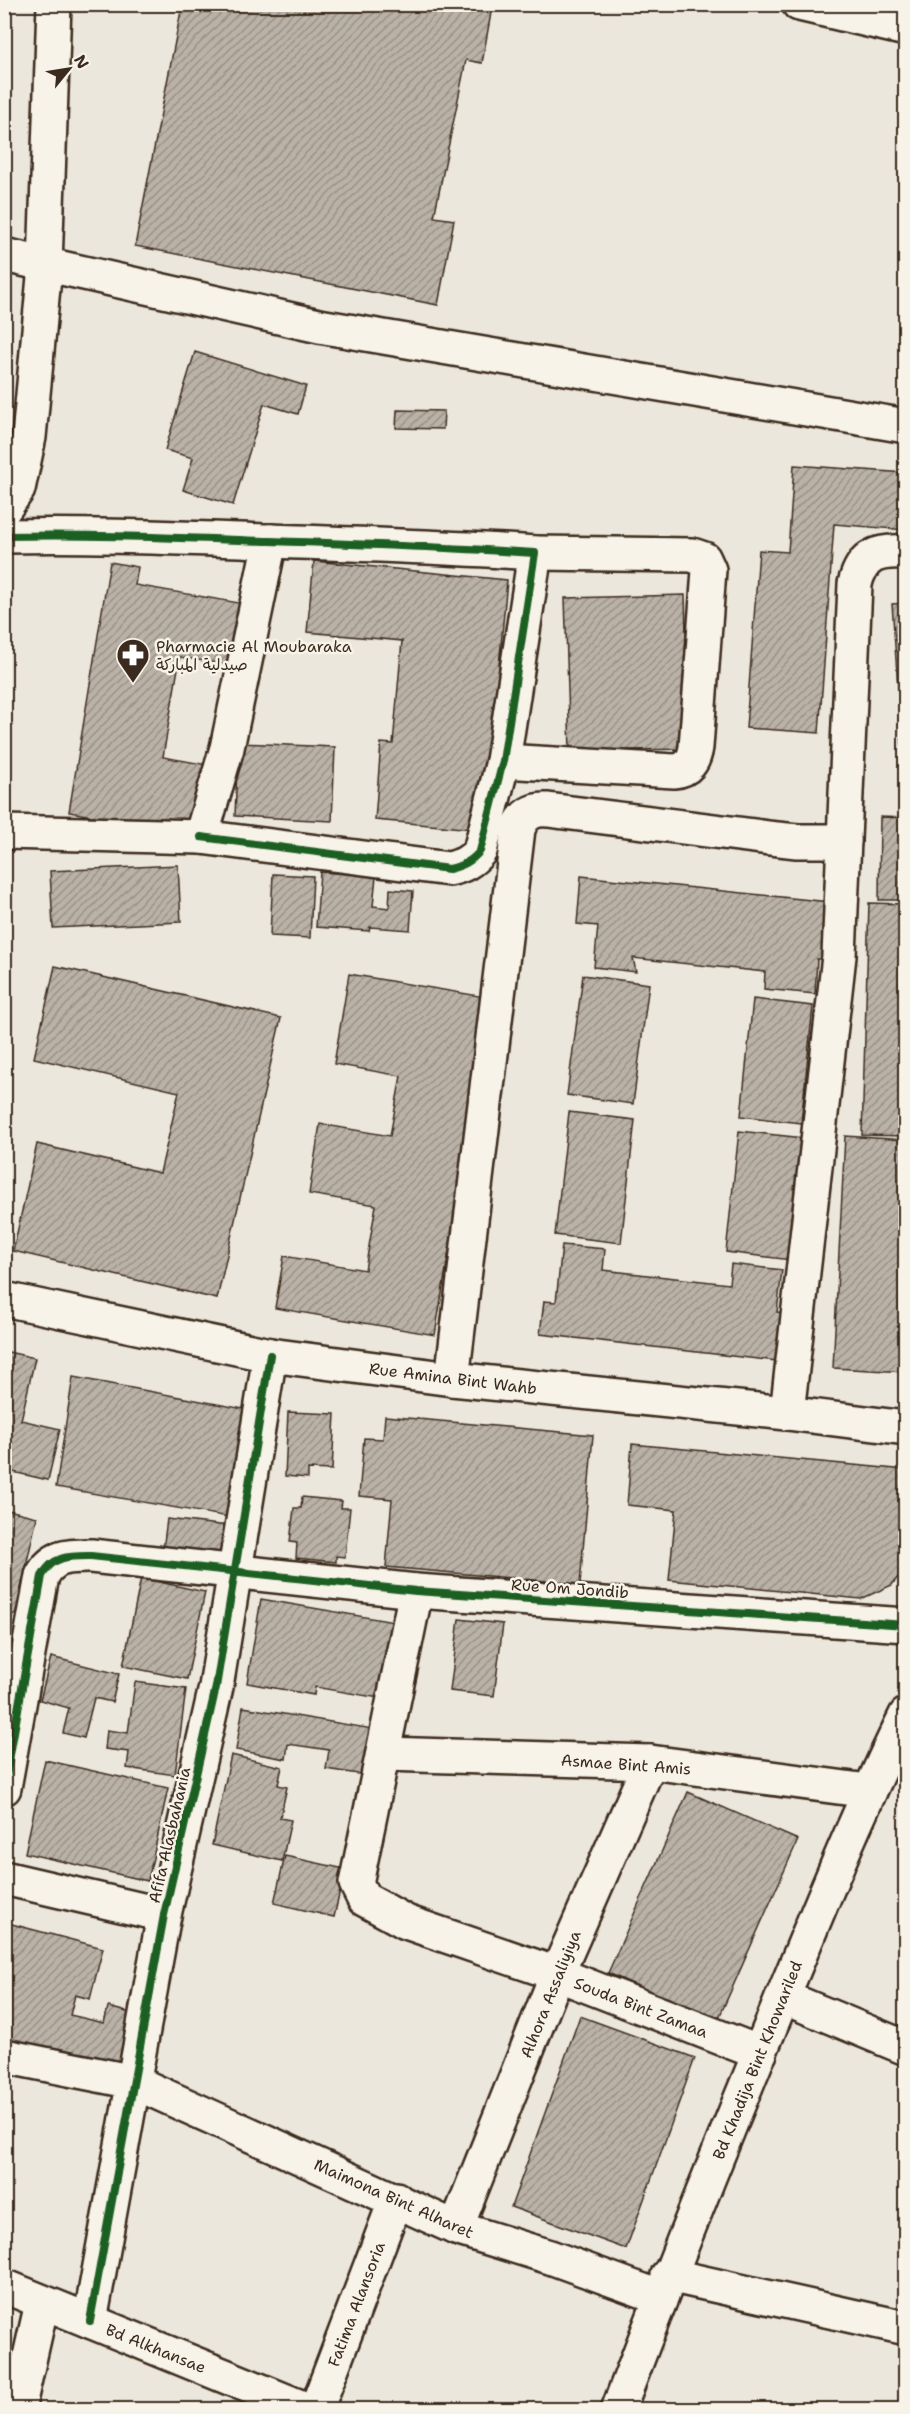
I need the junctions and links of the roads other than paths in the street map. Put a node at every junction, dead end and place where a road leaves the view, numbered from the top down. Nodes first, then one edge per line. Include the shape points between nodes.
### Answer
1 (54, 4) edge
2 (799, 4) edge
3 (906, 29) edge
4 (4, 255) edge
5 (45, 266) junction
6 (906, 426) edge
7 (4, 509) edge
8 (4, 536) edge
9 (270, 541) junction
10 (906, 552) edge
11 (535, 553) junction
12 (503, 761) junction
13 (4, 832) edge
14 (201, 837) junction
15 (844, 841) junction
16 (4, 1299) edge
17 (270, 1355) junction
18 (452, 1379) junction
19 (787, 1413) junction
20 (906, 1428) edge
21 (234, 1573) junction
22 (416, 1591) junction
23 (906, 1625) edge
24 (906, 1715) edge
25 (384, 1754) junction
26 (650, 1762) junction
27 (4, 1788) edge
28 (868, 1791) junction
29 (4, 1878) edge
30 (164, 1915) junction
31 (556, 1974) junction
32 (783, 1997) junction
33 (906, 2048) edge
34 (759, 2053) junction
35 (4, 2055) edge
36 (134, 2082) junction
37 (396, 2199) junction
38 (456, 2228) junction
39 (4, 2286) edge
40 (664, 2286) junction
41 (42, 2302) junction
42 (90, 2321) junction
43 (906, 2328) edge
44 (18, 2409) edge
45 (308, 2409) edge
46 (316, 2409) edge
47 (618, 2409) edge

1 - 5 street
2 - 3 street
4 - 5 street
5 - 6 street via 319,326
5 - 7 street via 29,437 18,489
8 - 9 street
9 - 11 street
9 - 14 street via 227,748
10 - 15 street via 872,555 858,572 855,584
11 - 12 street
11 - 12 street via 692,555 704,559 709,570 696,747 690,764 682,771
12 - 14 street via 480,851 457,867
13 - 14 street
15 - 18 street via 778,839 548,810 531,811 525,816 518,829
15 - 19 street via 839,956
16 - 17 street, Rue Amina Bint Wahb
17 - 18 street, Rue Amina Bint Wahb
17 - 21 street, Afifa Alasbahania
18 - 19 street, Rue Amina Bint Wahb
19 - 20 street, Rue Amina Bint Wahb
21 - 22 street, Rue Om Jondib
21 - 27 street, Rue Om Jondib via 91,1556 57,1558 47,1566 42,1576
21 - 30 street, Afifa Alasbahania via 216,1687
22 - 23 street, Rue Om Jondib
22 - 25 street
24 - 28 street, Bd Khadija Bint Khowariled
25 - 26 street, Asmae Bint Amis
25 - 31 street, Souda Bint Zamaa via 356,1883 359,1892 372,1904 406,1922
26 - 28 street, Asmae Bint Amis
26 - 31 street, Alhora Assaliyiya
28 - 32 street, Bd Khadija Bint Khowariled
29 - 30 street
30 - 36 street, Afifa Alasbahania
31 - 34 street, Souda Bint Zamaa
31 - 38 street, Alhora Assaliyiya
32 - 33 street
32 - 34 street, Bd Khadija Bint Khowariled
34 - 40 street, Bd Khadija Bint Khowariled
35 - 36 street, Maimona Bint Alharet
36 - 37 street, Maimona Bint Alharet
36 - 42 street, Afifa Alasbahania
37 - 38 street, Maimona Bint Alharet
37 - 46 street, Fatima Alansoria
38 - 40 street, Maimona Bint Alharet via 550,2258
39 - 41 street, Bd Alkhansae
40 - 43 street, Maimona Bint Alharet
40 - 47 street, Bd Khadija Bint Khowariled
41 - 42 street, Bd Alkhansae
41 - 44 street
42 - 45 street, Bd Alkhansae

